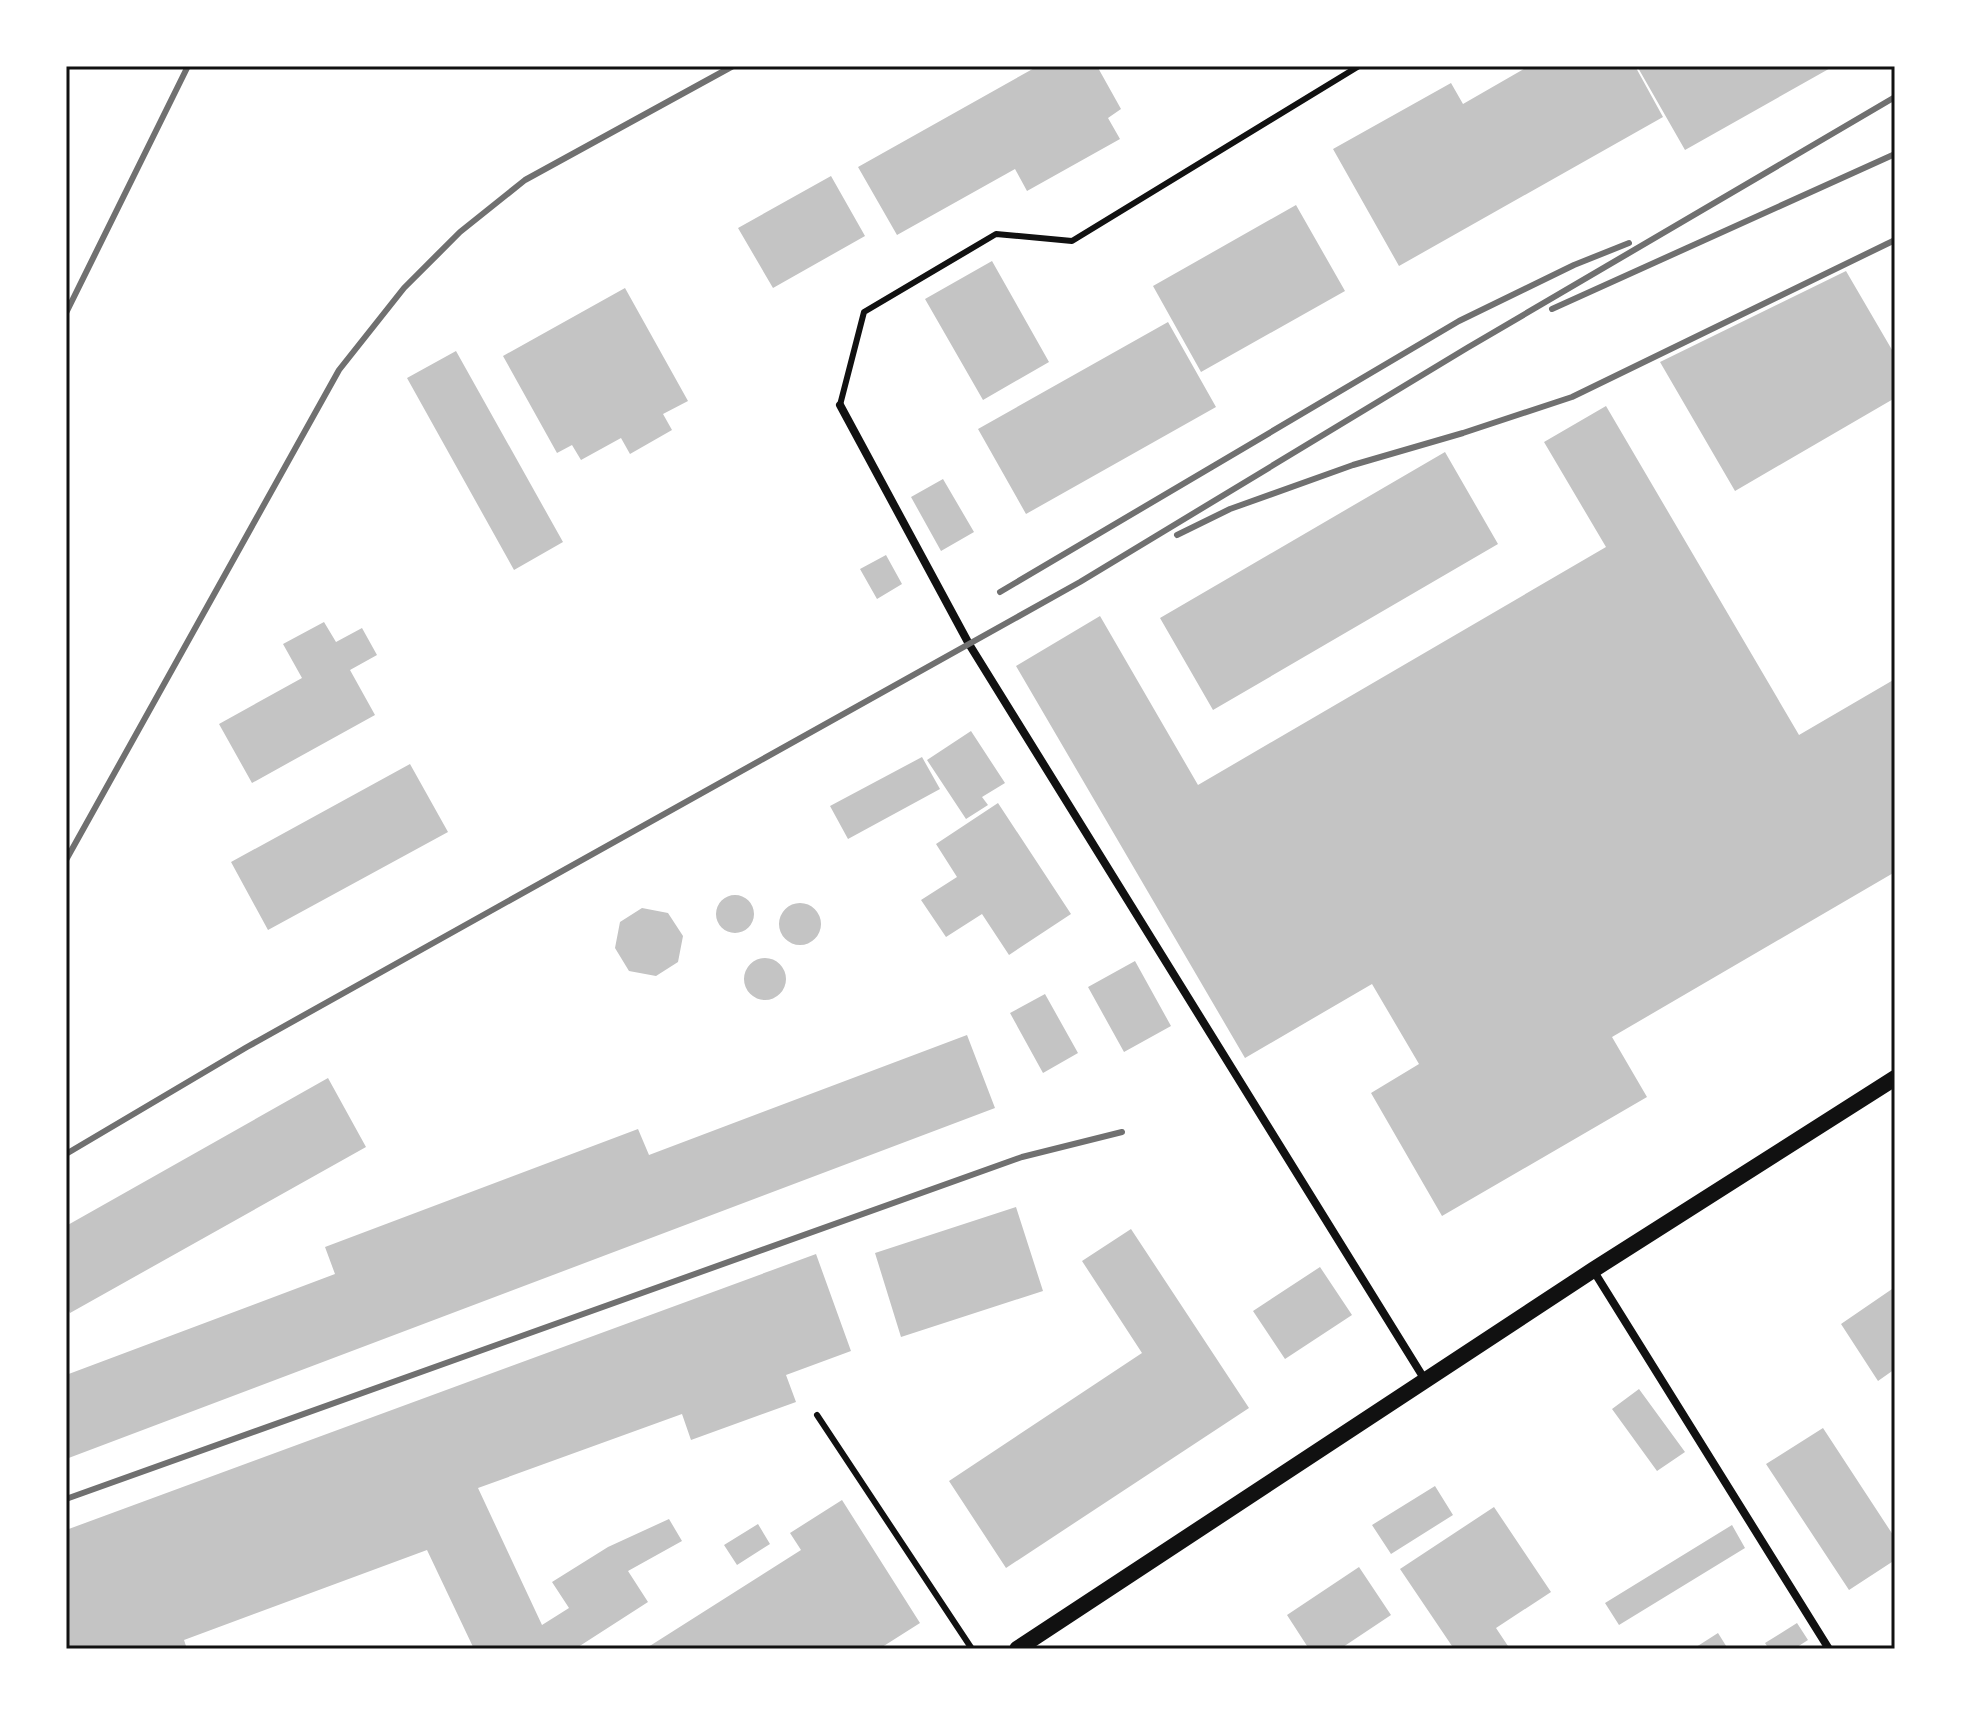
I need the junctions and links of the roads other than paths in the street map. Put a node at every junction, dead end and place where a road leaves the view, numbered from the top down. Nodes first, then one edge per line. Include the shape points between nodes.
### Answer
1 (1359, 66) edge
2 (840, 405) joint
3 (1895, 1078) edge
4 (1593, 1270) junction
5 (1425, 1380) junction
6 (817, 1415) dead end
7 (972, 1649) edge
8 (1017, 1649) edge
9 (1829, 1649) edge

1 - 2 lane via 1072,241 996,234 864,312
2 - 5 street via 969,644
3 - 4 main road
4 - 5 main road
4 - 9 street
5 - 8 main road
6 - 7 lane

